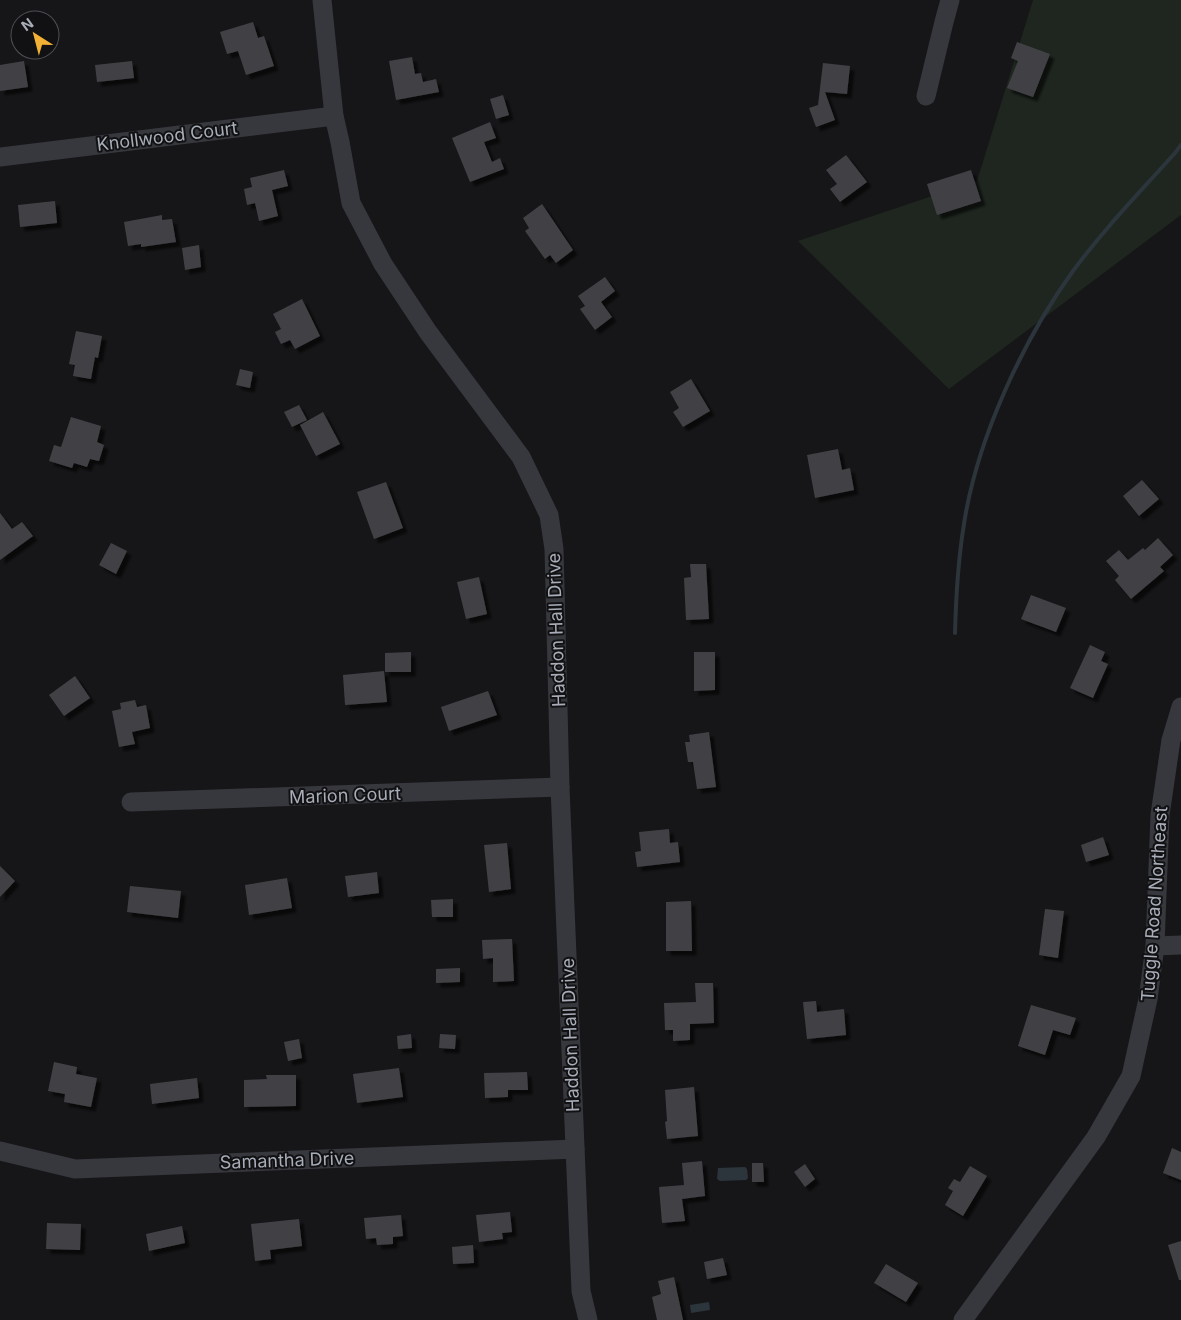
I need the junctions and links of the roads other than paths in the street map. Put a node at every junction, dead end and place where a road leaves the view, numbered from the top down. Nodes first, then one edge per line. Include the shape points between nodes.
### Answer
1 (322, 0) edge
2 (950, 0) edge
3 (926, 96) dead end
4 (334, 116) junction
5 (0, 157) edge
6 (1181, 707) edge
7 (560, 788) junction
8 (130, 802) dead end
9 (1181, 945) edge
10 (1155, 946) junction
11 (575, 1149) junction
12 (0, 1151) edge
13 (588, 1320) edge
14 (963, 1320) edge

1 - 4 street, Haddon Hall Drive
2 - 3 street
4 - 5 street, Knollwood Court
4 - 7 street, Haddon Hall Drive via 351,204 383,264 428,332 521,457 549,515 554,549
6 - 10 street, Tuggle Road Northeast via 1171,740 1160,815
7 - 8 street, Marion Court
7 - 11 street, Haddon Hall Drive
9 - 10 street
10 - 14 street, Tuggle Road Northeast via 1146,1012 1131,1076 1096,1137
11 - 12 street, Samantha Drive via 75,1169
11 - 13 street, Haddon Hall Drive via 581,1290

